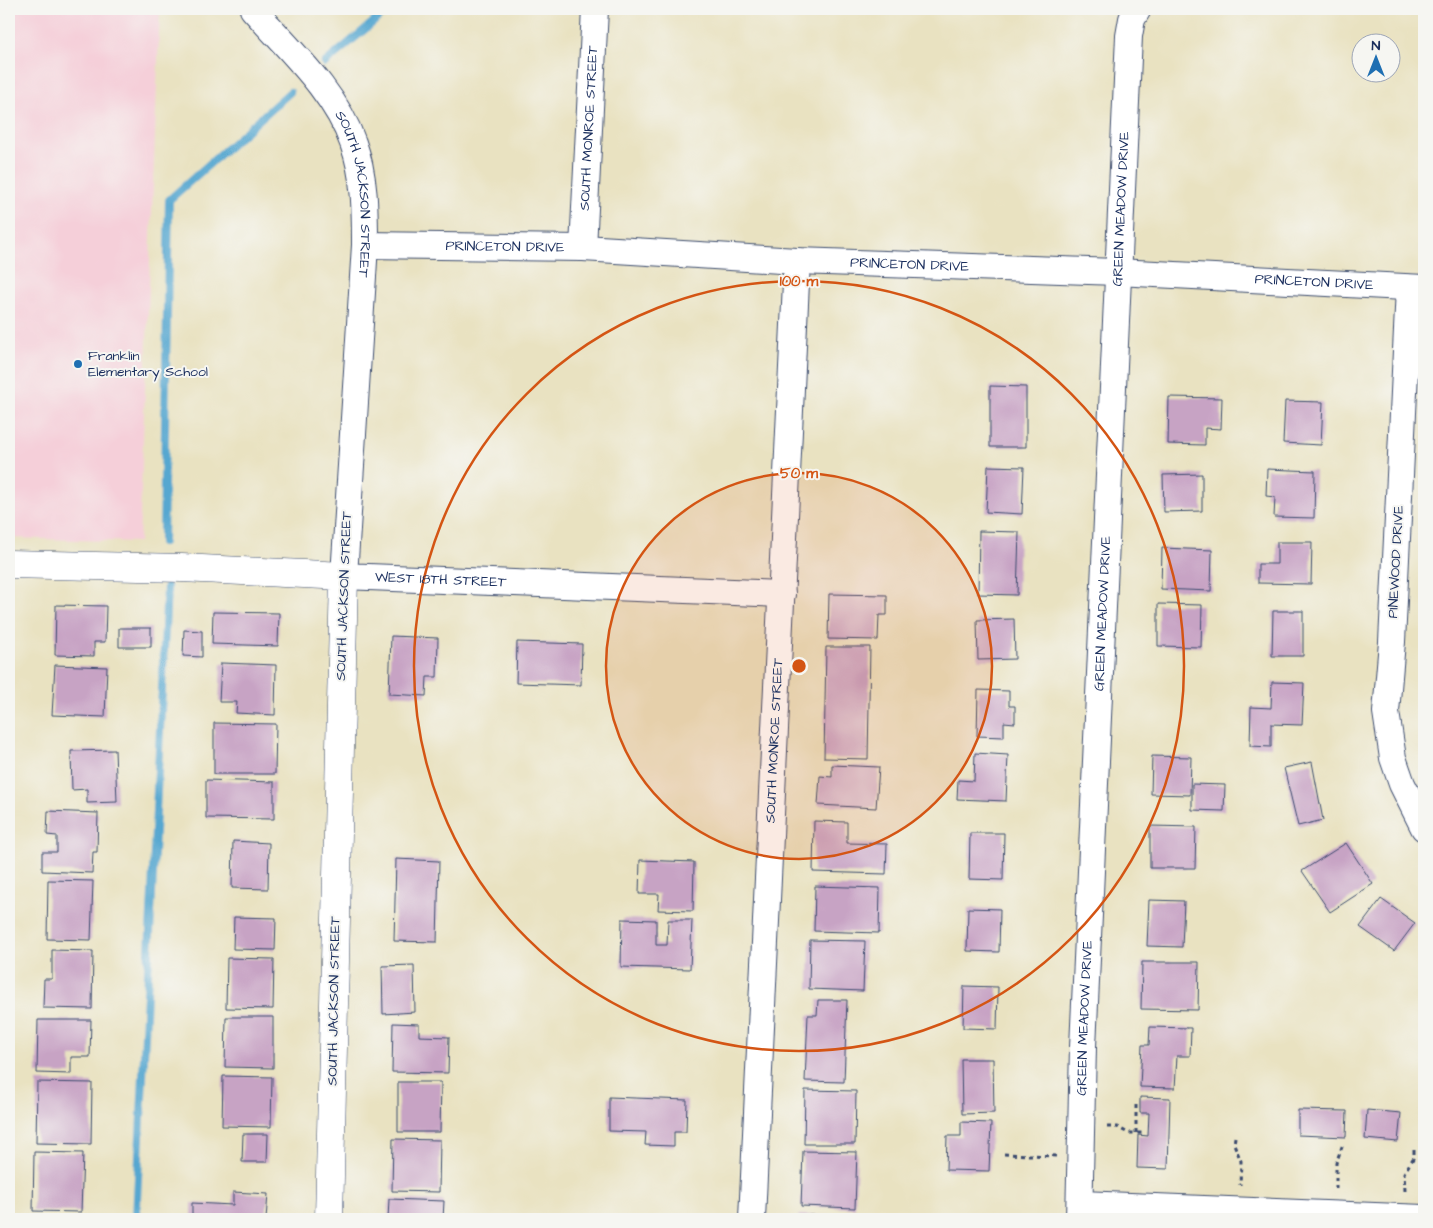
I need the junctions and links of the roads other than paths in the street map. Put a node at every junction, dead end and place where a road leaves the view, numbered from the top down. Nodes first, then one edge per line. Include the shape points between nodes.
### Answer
1 (254, 9) edge
2 (594, 9) edge
3 (1138, 9) edge
4 (365, 245) junction
5 (583, 248) junction
6 (797, 261) junction
7 (1117, 272) junction
8 (1416, 288) edge
9 (9, 564) edge
10 (344, 576) junction
11 (782, 594) junction
12 (1424, 828) edge
13 (1080, 1212) edge
14 (1415, 1218) edge
15 (329, 1219) edge
16 (752, 1219) edge

1 - 4 street, SOUTH JACKSON STREET via 313,77 343,118 354,144 360,171 365,206
2 - 5 street, SOUTH MONROE STREET
3 - 7 street, GREEN MEADOW DRIVE via 1132,18 1129,36
4 - 5 street, PRINCETON DRIVE
4 - 10 street, SOUTH JACKSON STREET
5 - 6 street, PRINCETON DRIVE
6 - 7 street, PRINCETON DRIVE
6 - 11 street, SOUTH MONROE STREET
7 - 8 street, PRINCETON DRIVE
7 - 13 street, GREEN MEADOW DRIVE via 1083,1038
8 - 12 street, PINEWOOD DRIVE via 1386,712 1393,758
9 - 10 street, WEST 18TH STREET
10 - 11 street, WEST 18TH STREET
10 - 15 street, SOUTH JACKSON STREET
11 - 16 street, SOUTH MONROE STREET
13 - 14 street via 1239,1210

